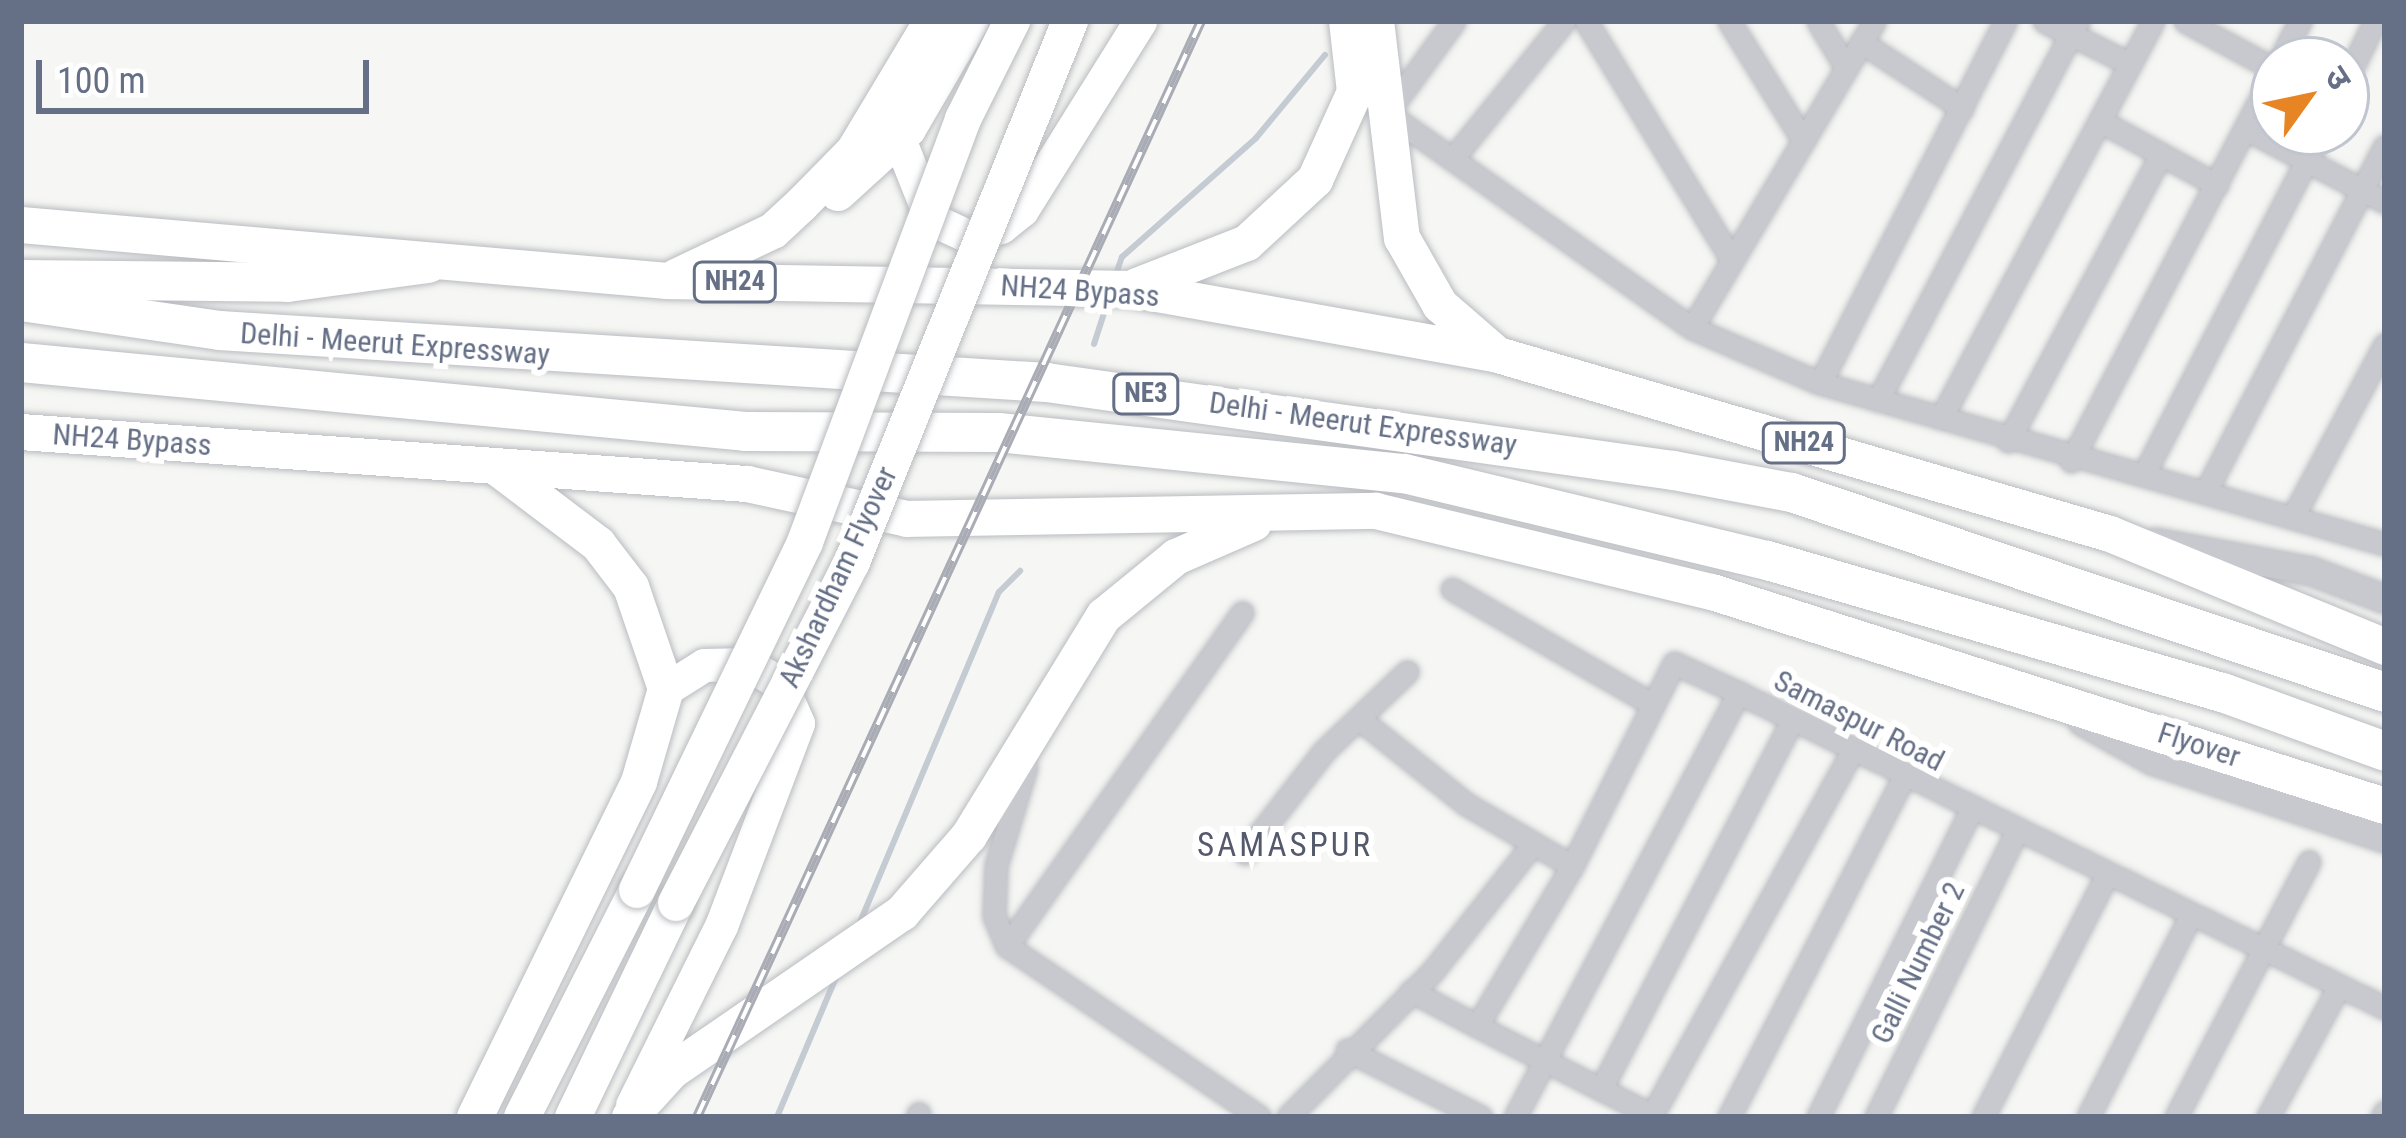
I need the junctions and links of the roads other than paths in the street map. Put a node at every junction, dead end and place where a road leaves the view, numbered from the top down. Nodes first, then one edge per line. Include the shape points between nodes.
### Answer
1 (932, 21) edge
2 (971, 21) edge
3 (1012, 21) edge
4 (1070, 21) edge
5 (1140, 21) edge
6 (1347, 21) edge
7 (1376, 21) edge
8 (1454, 21) edge
9 (1564, 21) edge
10 (1586, 21) edge
11 (1730, 21) edge
12 (1818, 21) edge
13 (1874, 21) edge
14 (2005, 21) edge
15 (2044, 21) edge
16 (2153, 21) edge
17 (2185, 21) edge
18 (2074, 28) edge
19 (2221, 29) edge
20 (1861, 41) junction
21 (2250, 52) edge
22 (2130, 64) junction
23 (1845, 66) junction
24 (1962, 108) junction
25 (1387, 112) junction
26 (2102, 122) junction
27 (2250, 125) edge
28 (2248, 130) junction
29 (899, 139) junction
30 (1803, 140) junction
31 (2385, 146) edge
32 (2162, 154) junction
33 (2309, 156) edge
34 (1454, 157) junction
35 (2307, 160) junction
36 (2217, 185) junction
37 (2363, 190) junction
38 (2385, 202) edge
39 (21, 225) edge
40 (773, 231) junction
41 (1730, 257) junction
42 (428, 263) junction
43 (21, 279) edge
44 (668, 281) junction
45 (1129, 289) junction
46 (21, 302) edge
47 (1692, 328) junction
48 (2385, 344) edge
49 (1498, 355) junction
50 (21, 362) edge
51 (1820, 383) junction
52 (1878, 400) junction
53 (1941, 418) junction
54 (21, 432) edge
55 (2008, 441) junction
56 (2071, 460) junction
57 (497, 468) junction
58 (2145, 472) junction
59 (2207, 489) junction
60 (2296, 511) junction
61 (1304, 512) junction
62 (2110, 534) junction
63 (2385, 544) edge
64 (1452, 589) dead end
65 (2385, 599) edge
66 (1242, 613) dead end
67 (2385, 647) edge
68 (1407, 671) dead end
69 (2014, 684) junction
70 (666, 689) junction
71 (1052, 692) junction
72 (2385, 692) edge
73 (1739, 693) junction
74 (1652, 704) junction
75 (1792, 720) junction
76 (1362, 721) junction
77 (1852, 751) junction
78 (2385, 751) edge
79 (1904, 778) junction
80 (1970, 812) junction
81 (2384, 827) edge
82 (2014, 835) junction
83 (1531, 846) junction
84 (1245, 853) dead end
85 (2308, 861) dead end
86 (1572, 866) junction
87 (2108, 875) junction
88 (2191, 915) junction
89 (1007, 946) junction
90 (2262, 950) junction
91 (2339, 986) junction
92 (1411, 991) junction
93 (2385, 1008) edge
94 (1478, 1026) junction
95 (1347, 1051) junction
96 (1545, 1061) junction
97 (1601, 1089) junction
98 (1295, 1115) edge
99 (1652, 1116) edge
100 (475, 1117) edge
101 (522, 1117) edge
102 (573, 1117) edge
103 (628, 1117) edge
104 (1260, 1117) edge
105 (1481, 1117) edge
106 (1515, 1117) edge
107 (1730, 1117) edge
108 (1818, 1117) edge
109 (1876, 1117) edge
110 (1983, 1117) edge
111 (2088, 1117) edge
112 (2176, 1117) edge
113 (2268, 1117) edge

1 - 40 highway via 854,151
2 - 29 highway
3 - 101 highway, Akshardham Flyover, bridge via 963,119 805,542
4 - 102 highway, Akshardham Flyover, bridge via 852,562
5 - 29 main road via 1022,210 1000,227 967,236 931,219
6 - 45 highway via 1355,92 1315,180 1247,243
7 - 25 highway
8 - 25 street
9 - 34 street
10 - 41 street
11 - 30 street
12 - 23 street
13 - 20 street
14 - 24 street
15 - 18 street
16 - 22 street
17 - 19 street
18 - 22 street
18 - 52 street
19 - 21 street
20 - 23 street
20 - 24 street
22 - 26 street
23 - 30 street
24 - 51 street
25 - 34 street
25 - 49 highway via 1402,238 1440,304
26 - 32 street
26 - 53 street
27 - 28 street
28 - 35 street
28 - 36 street
29 - 40 highway
30 - 41 street
31 - 37 street
32 - 36 street
32 - 55 street
33 - 35 street
34 - 47 street
35 - 37 street
35 - 58 street
36 - 56 street
37 - 38 street
37 - 59 street
39 - 42 highway, NH24 Bypass / NH24
40 - 44 highway
41 - 47 street
42 - 43 highway via 287,282
42 - 44 highway, NH24 Bypass / NH24
44 - 45 highway, NH24 Bypass / NH24
45 - 49 highway, NH24 Bypass / NH24
46 - 72 highway, Delhi - Meerut Expressway / NE3 via 219,330 1046,382 1417,429 1791,492 2246,638
47 - 51 street
48 - 60 street
49 - 62 highway, NH24 Bypass / NH24
50 - 78 highway, Delhi - Meerut Expressway / NE3 via 745,431 998,432 1404,472 1767,560 2222,692
51 - 52 street
52 - 53 street
53 - 55 street
54 - 57 highway, NH24 Bypass
55 - 56 street
56 - 58 street
57 - 61 highway, NH24 Bypass via 746,484 907,519
57 - 70 highway via 620,573 654,636
58 - 59 street
59 - 60 street
60 - 63 street
61 - 69 highway, NH24 Bypass via 1457,529
61 - 71 highway via 1216,536 1138,584
62 - 65 street via 2259,559
62 - 67 highway
64 - 74 street
66 - 89 street
68 - 76 street
69 - 81 highway, Flyover via 2144,727
69 - 81 street via 2152,760
70 - 100 highway via 640,782
70 - 103 main road via 704,665 748,664 781,684 798,723 721,926
71 - 89 street via 995,866 994,916
71 - 103 highway via 969,836 902,913 751,1014
73 - 74 street via 1674,663
73 - 75 street, Samaspur Road
73 - 96 street, Samaspur Road
74 - 86 street
75 - 77 street, Samaspur Road
75 - 97 street
76 - 83 street
76 - 84 street
77 - 79 street, Samaspur Road
77 - 99 street
79 - 80 street, Samaspur Road
79 - 107 street
80 - 82 street, Samaspur Road
80 - 108 street
82 - 87 street, Samaspur Road
82 - 109 street, Galli Number 2
83 - 86 street
83 - 92 street
85 - 90 street
86 - 94 street
87 - 88 street, Samaspur Road
87 - 110 street
88 - 90 street, Samaspur Road
88 - 111 street
89 - 104 street
90 - 91 street, Samaspur Road
90 - 112 street
91 - 93 street, Samaspur Road
91 - 113 street
92 - 94 street
92 - 95 street
94 - 96 street
95 - 98 street
95 - 105 street
96 - 97 street
96 - 106 street, Samaspur Road
97 - 99 street

